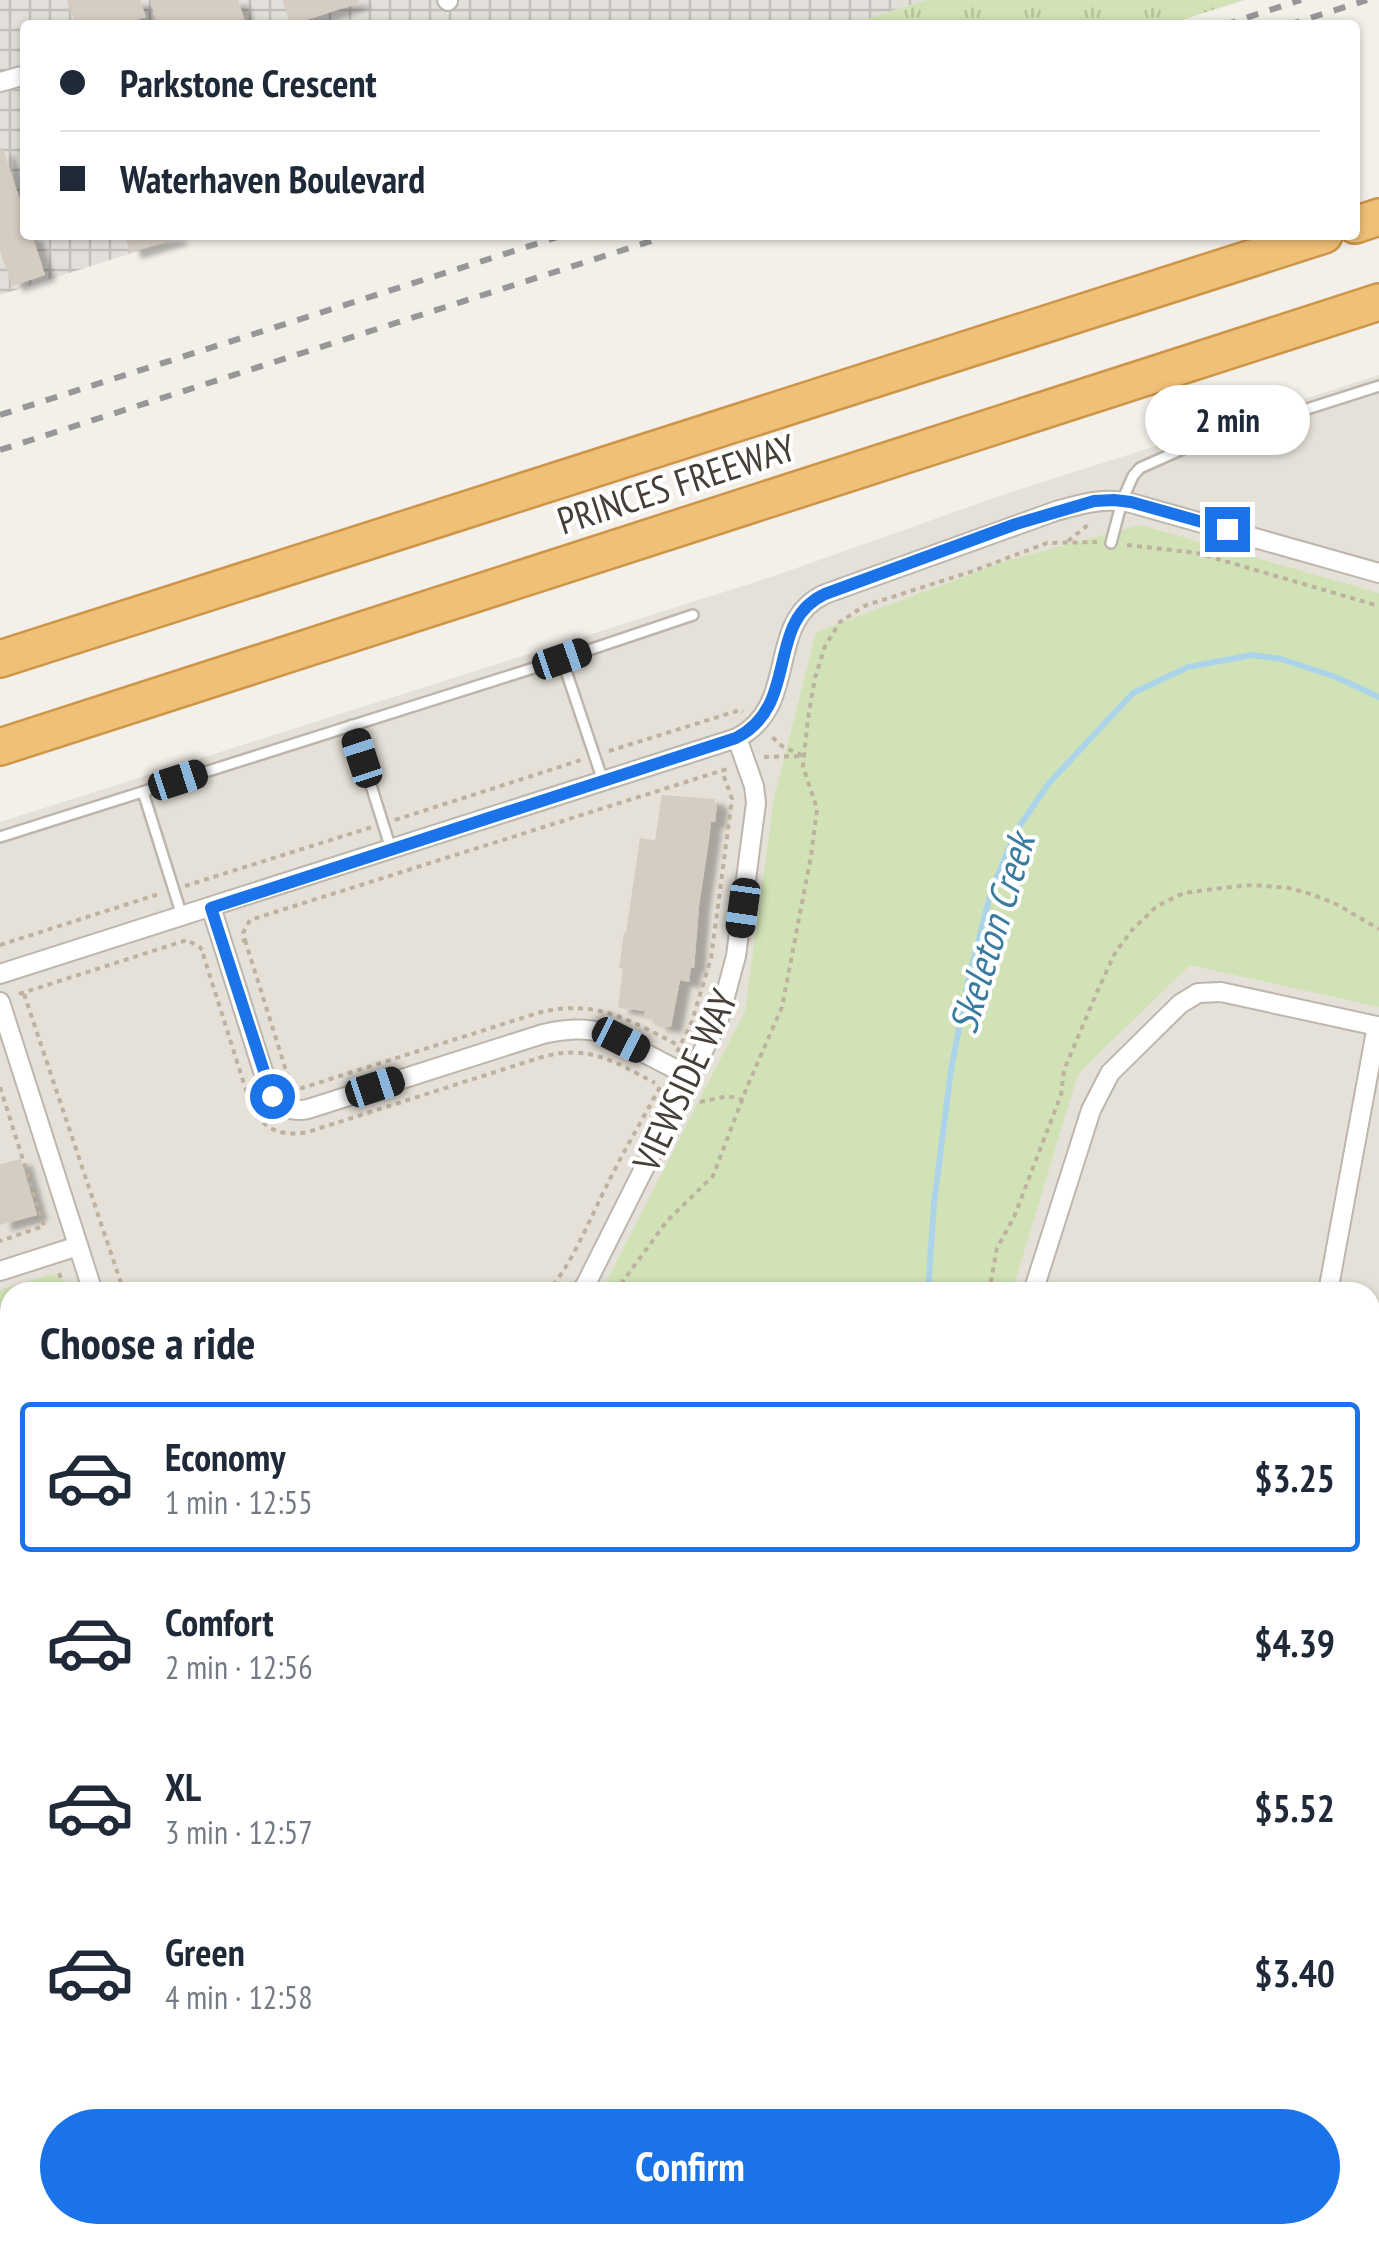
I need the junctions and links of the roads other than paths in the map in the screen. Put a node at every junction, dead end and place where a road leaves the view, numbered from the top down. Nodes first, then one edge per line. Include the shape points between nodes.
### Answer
1 (1308, 240) edge
2 (1379, 302) edge
3 (1379, 386) edge
4 (1122, 501) junction
5 (1111, 544) road end
6 (1379, 574) edge
7 (693, 616) dead end
8 (0, 659) edge
9 (562, 659) junction
10 (352, 724) junction
11 (736, 738) junction
12 (0, 747) edge
13 (603, 781) junction
14 (143, 792) junction
15 (0, 837) edge
16 (392, 849) junction
17 (211, 908) junction
18 (182, 916) junction
19 (0, 974) edge
20 (6, 999) edge
21 (1378, 1027) edge
22 (690, 1078) junction
23 (78, 1246) junction
24 (0, 1270) edge
25 (90, 1282) edge
26 (587, 1282) edge
27 (1036, 1282) edge
28 (1330, 1282) edge

1 - 8 highway, PRINCES FREEWAY
2 - 12 highway, PRINCES FREEWAY
3 - 4 lane via 1140,468
4 - 5 lane
4 - 6 street
4 - 11 street via 1094,501 1042,516 808,603 795,622 766,714
7 - 9 lane
9 - 10 lane
9 - 13 lane
10 - 14 lane
10 - 16 lane
11 - 13 street
11 - 22 street, VIEWSIDE WAY via 754,786 756,813 736,956 719,1020
13 - 16 street
14 - 15 lane
14 - 18 lane
16 - 17 street
17 - 18 street
17 - 22 street via 269,1090 290,1110 570,1029 607,1034
18 - 19 street
20 - 23 street
21 - 27 street via 1221,992 1188,997 1100,1088
21 - 28 street
22 - 26 street, VIEWSIDE WAY
23 - 24 street
23 - 25 street

